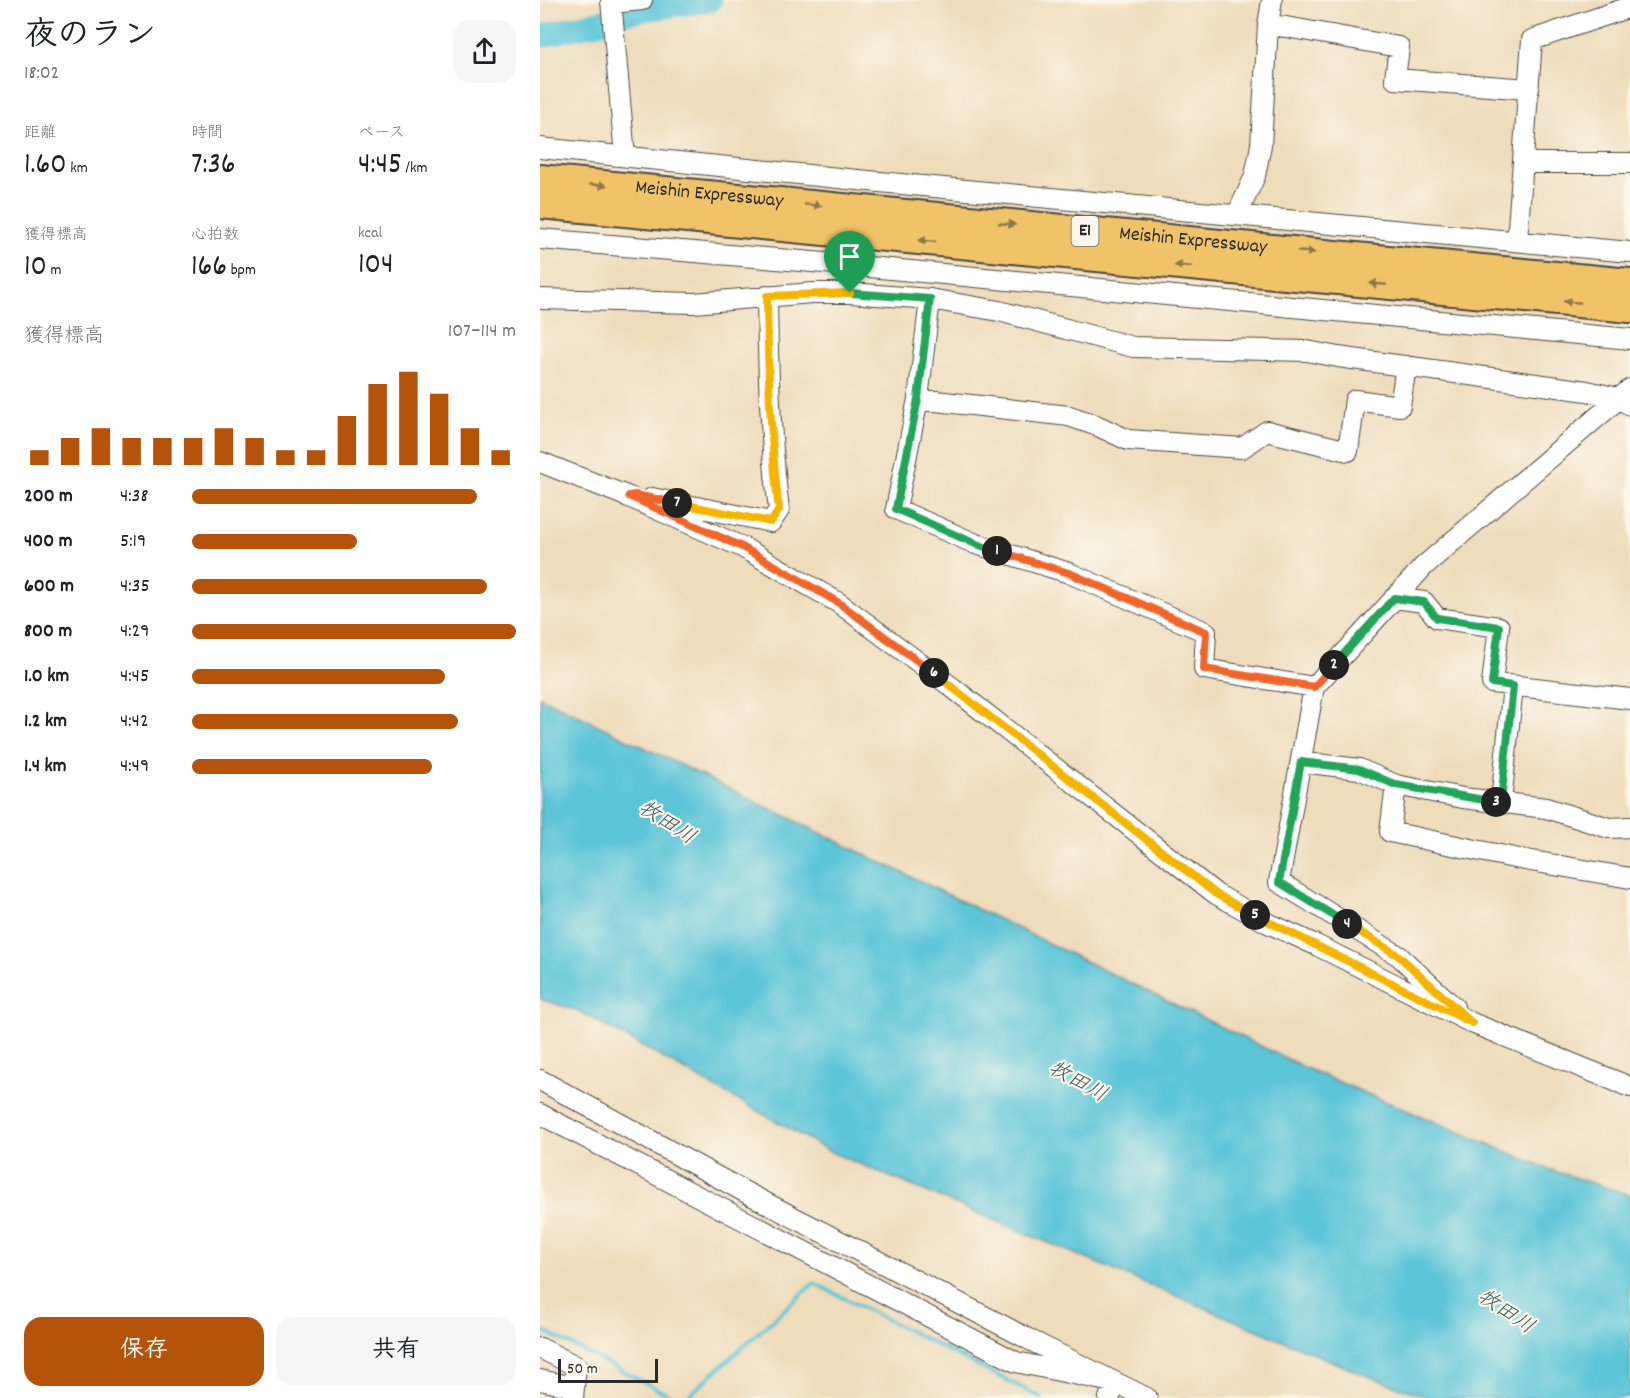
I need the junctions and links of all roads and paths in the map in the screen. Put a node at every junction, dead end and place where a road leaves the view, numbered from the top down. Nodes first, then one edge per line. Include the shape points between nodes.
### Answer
1 (642, 0) edge
2 (1272, 0) edge
3 (611, 2) edge
4 (1630, 7) edge
5 (1268, 25) junction
6 (1529, 90) junction
7 (540, 148) edge
8 (625, 156) junction
9 (1523, 163) junction
10 (1630, 163) edge
11 (540, 179) edge
12 (540, 204) edge
13 (1237, 215) junction
14 (540, 238) edge
15 (1517, 241) junction
16 (1630, 252) edge
17 (849, 257) junction
18 (1630, 283) edge
19 (850, 293) junction
20 (767, 296) junction
21 (540, 299) edge
22 (930, 299) junction
23 (1630, 308) edge
24 (1630, 339) edge
25 (1407, 366) junction
26 (1626, 398) edge
27 (918, 399) junction
28 (540, 462) edge
29 (629, 496) junction
30 (1394, 598) junction
31 (1513, 686) junction
32 (1314, 687) junction
33 (1630, 699) edge
34 (1301, 762) junction
35 (1396, 785) junction
36 (1501, 802) junction
37 (1630, 827) edge
38 (1630, 878) edge
39 (1472, 1023) junction
40 (540, 1080) edge
41 (1630, 1087) edge
42 (540, 1114) edge
43 (540, 1348) edge
44 (540, 1380) edge
45 (1113, 1390) edge
46 (574, 1392) edge
47 (1147, 1398) edge

1 - 3 street
2 - 5 street
3 - 8 street
4 - 6 street via 1532,40
5 - 6 street via 1399,47 1395,79
5 - 13 street via 1261,145 1255,176
6 - 9 street
7 - 8 street
8 - 13 street via 857,188
9 - 10 street
9 - 15 street
11 -> 18 highway, Meishin Expressway / E1
23 -> 12 highway, Meishin Expressway / E1
13 - 15 street via 1271,227
14 - 17 street
15 - 16 street
17 - 19 street
17 - 24 street via 1262,295
19 - 20 street
19 - 22 street
20 - 21 street via 694,303
20 - 29 street via 768,375 779,510 771,522
22 - 25 street via 999,311 1133,347 1307,351
22 - 27 street
25 - 26 street
25 - 27 street via 1400,406 1355,400 1348,451 1267,431 1242,448 1128,440 1069,416
26 - 30 street via 1424,566
27 - 32 street via 896,509 976,544 1069,573 1206,632 1204,669
28 - 29 street
29 - 39 street via 742,547 839,603 1216,894
30 - 31 street via 1424,602 1437,618 1499,627 1492,683
30 - 32 street
31 - 33 street
31 - 36 street
32 - 34 street
34 - 35 street via 1359,769
34 - 39 street via 1279,882 1399,956
35 - 36 street
35 - 38 street via 1390,832
36 - 37 street via 1546,808 1609,828
39 - 41 street
40 - 45 street
42 - 45 street via 1016,1362
43 - 46 street via 576,1366
44 - 46 street
45 - 47 street

